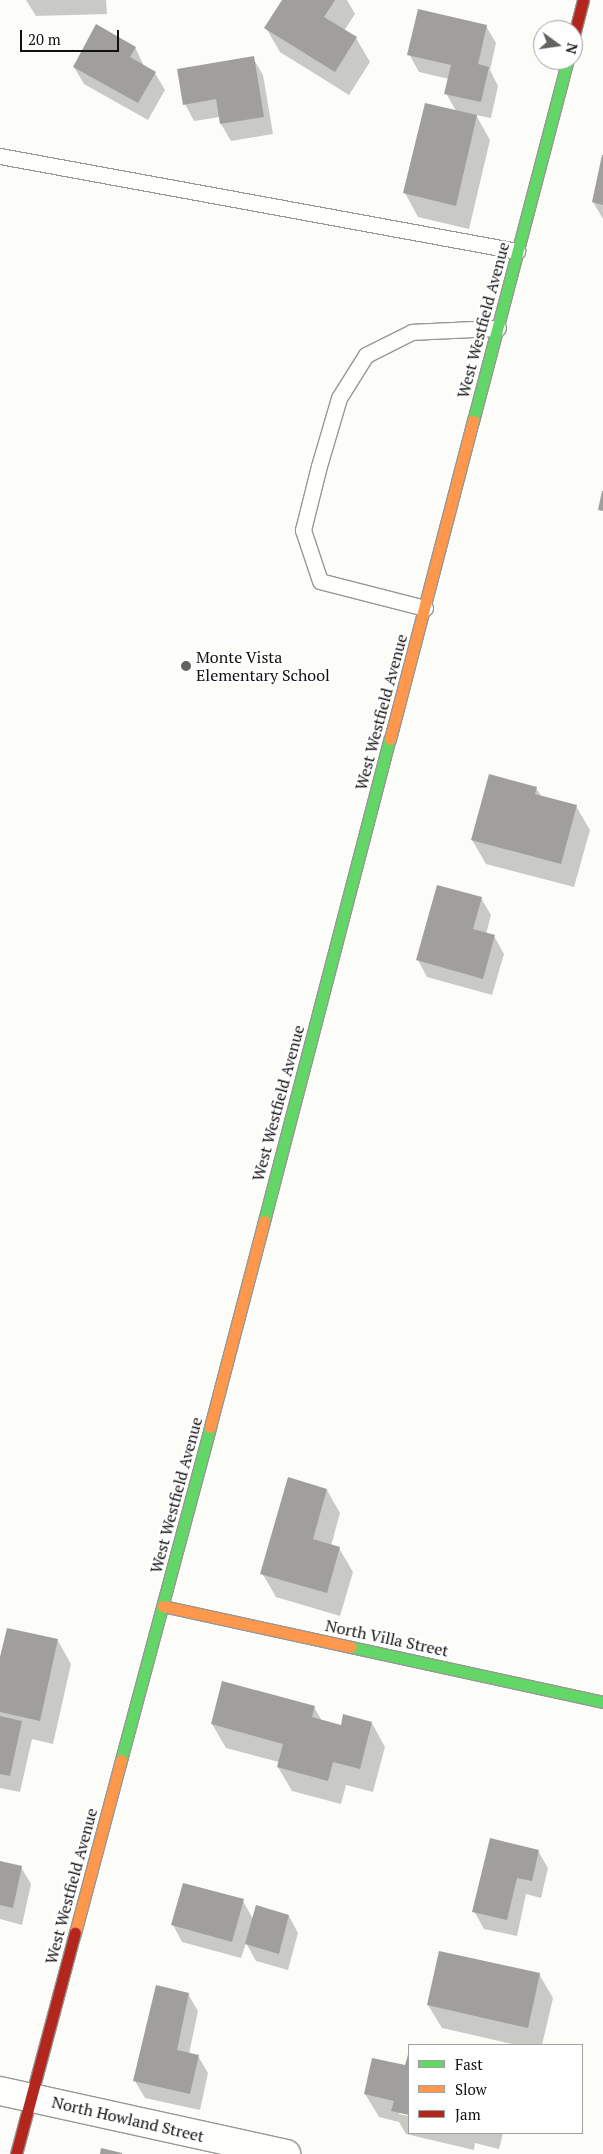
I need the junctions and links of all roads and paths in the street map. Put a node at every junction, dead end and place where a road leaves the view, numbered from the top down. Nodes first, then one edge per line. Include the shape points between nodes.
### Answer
1 (583, 0) edge
2 (578, 20) edge
3 (565, 70) edge
4 (0, 156) edge
5 (517, 252) junction
6 (498, 328) junction
7 (425, 608) junction
8 (163, 1606) junction
9 (603, 1702) edge
10 (0, 2091) edge
11 (31, 2098) junction
12 (16, 2154) edge
13 (286, 2154) edge

1 - 2 street
3 - 5 street, West Westfield Avenue
4 - 5 lane
5 - 6 street, West Westfield Avenue
6 - 7 street, West Westfield Avenue
6 - 7 lane via 412,332 366,355 339,398 319,466 303,530 320,581
7 - 8 street, West Westfield Avenue
8 - 9 street, North Villa Street
8 - 11 street, West Westfield Avenue
10 - 11 street, North Howland Street
11 - 12 street, West Westfield Avenue
11 - 13 street, North Howland Street

